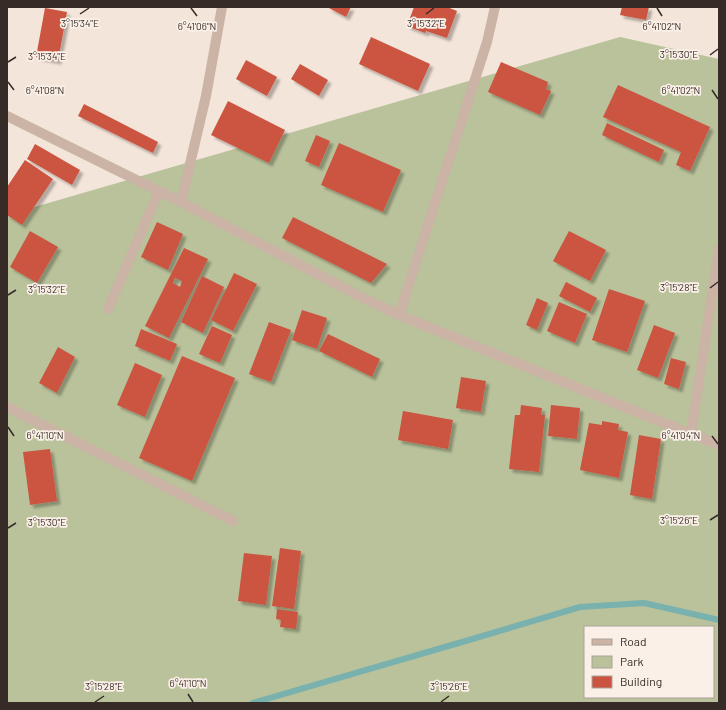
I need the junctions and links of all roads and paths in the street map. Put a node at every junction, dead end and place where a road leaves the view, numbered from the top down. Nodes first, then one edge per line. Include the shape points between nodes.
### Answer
1 (222, 7) edge
2 (495, 7) edge
3 (7, 116) edge
4 (159, 191) junction
5 (180, 202) junction
6 (719, 248) edge
7 (108, 308) dead end
8 (399, 315) junction
9 (7, 407) edge
10 (691, 434) junction
11 (719, 445) edge
12 (233, 521) dead end

1 - 5 street via 206,96
2 - 8 street via 487,42
3 - 4 street
4 - 5 street
4 - 7 street
5 - 8 street
6 - 10 street
8 - 10 street
9 - 12 street
10 - 11 street

